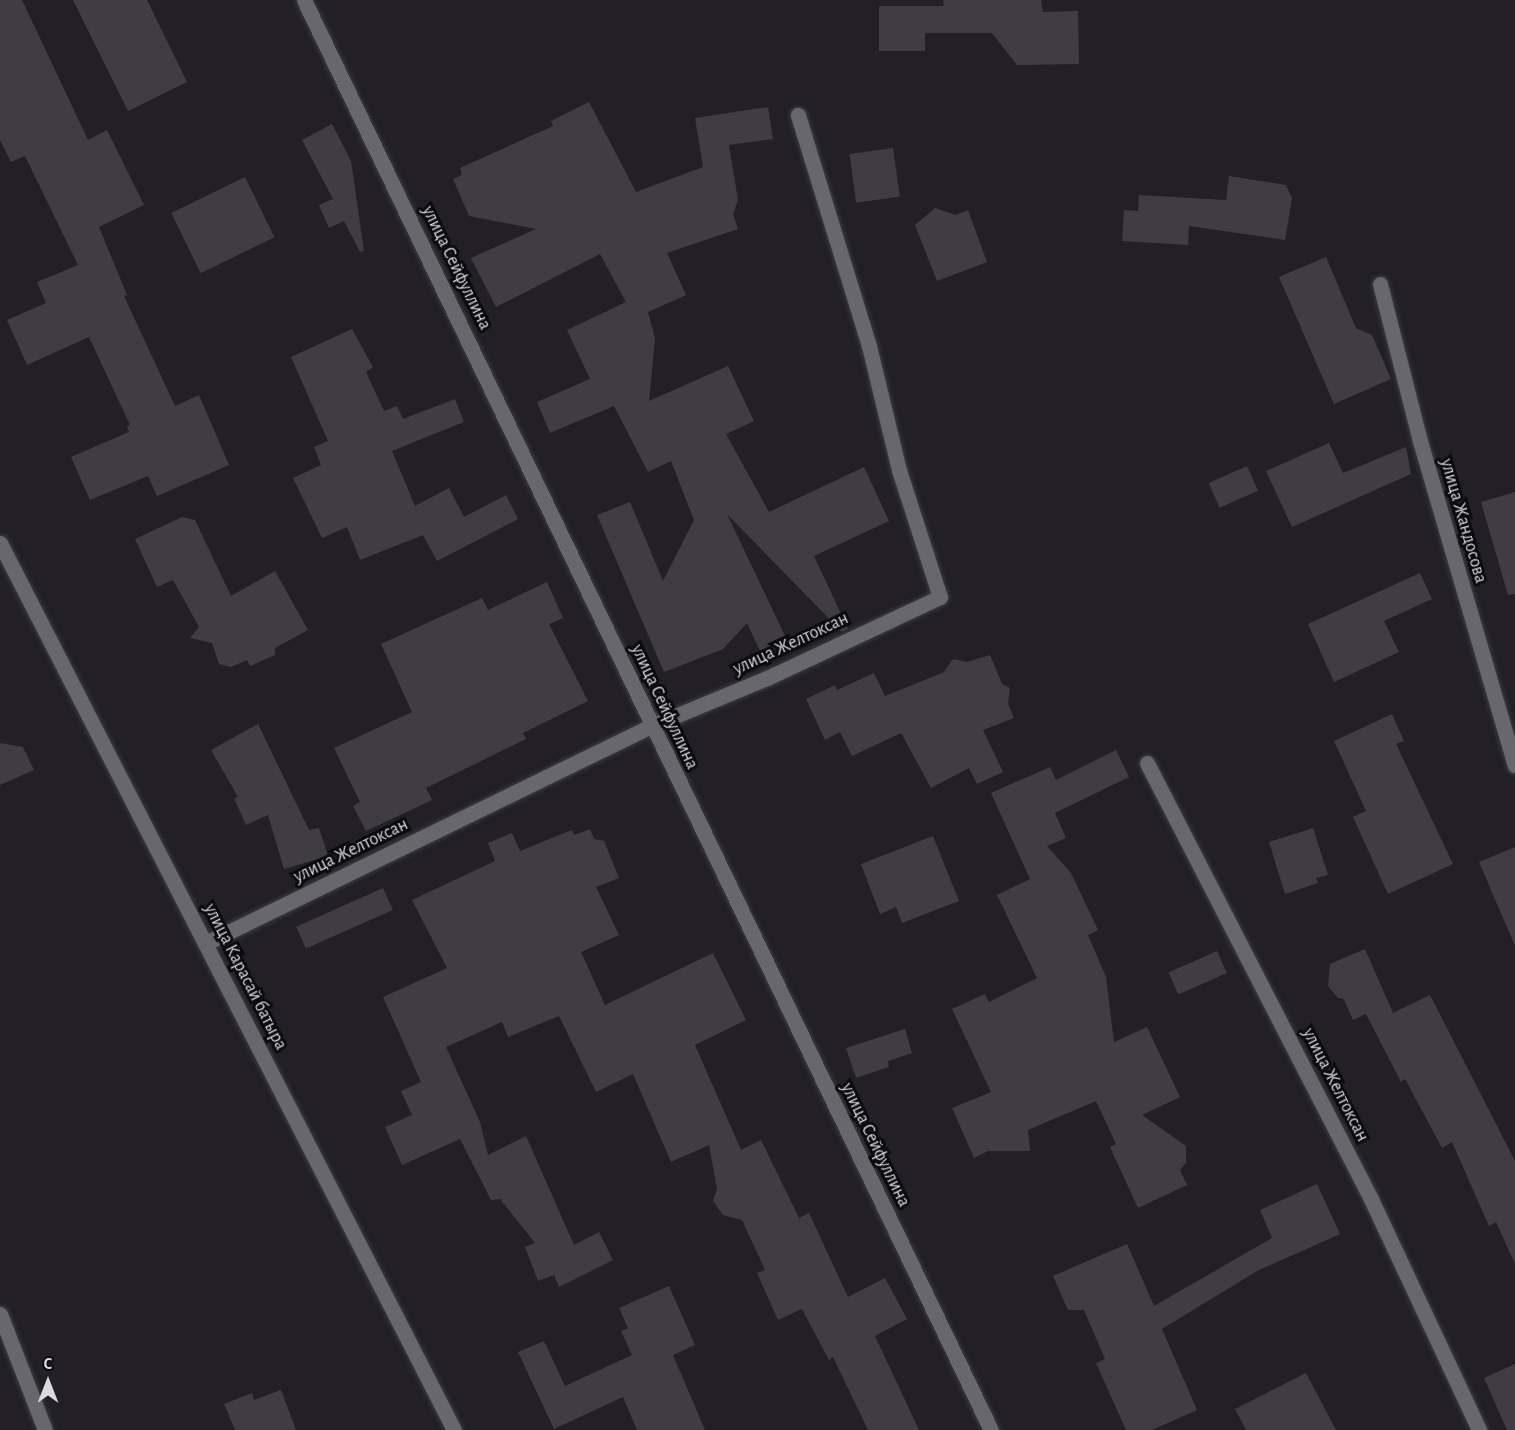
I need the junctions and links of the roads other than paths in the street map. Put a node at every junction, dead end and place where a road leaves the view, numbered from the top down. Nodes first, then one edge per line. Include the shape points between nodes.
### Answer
1 (304, 0) edge
2 (798, 115) dead end
3 (1380, 284) dead end
4 (0, 543) edge
5 (651, 726) junction
6 (1147, 763) dead end
7 (1515, 765) edge
8 (206, 943) junction
9 (0, 1314) edge
10 (45, 1430) edge
11 (454, 1430) edge
12 (991, 1430) edge
13 (1479, 1430) edge

1 - 5 street, улица Сейфуллина
2 - 5 street, улица Желтоксан via 863,324 899,470 940,597 767,678
3 - 7 street, улица Жандосова via 1420,441
4 - 8 street, улица Карасай батыра
5 - 8 street, улица Желтоксан
5 - 12 street, улица Сейфуллина
6 - 13 street, улица Желтоксан via 1371,1199
8 - 11 street, улица Карасай батыра
9 - 10 street

